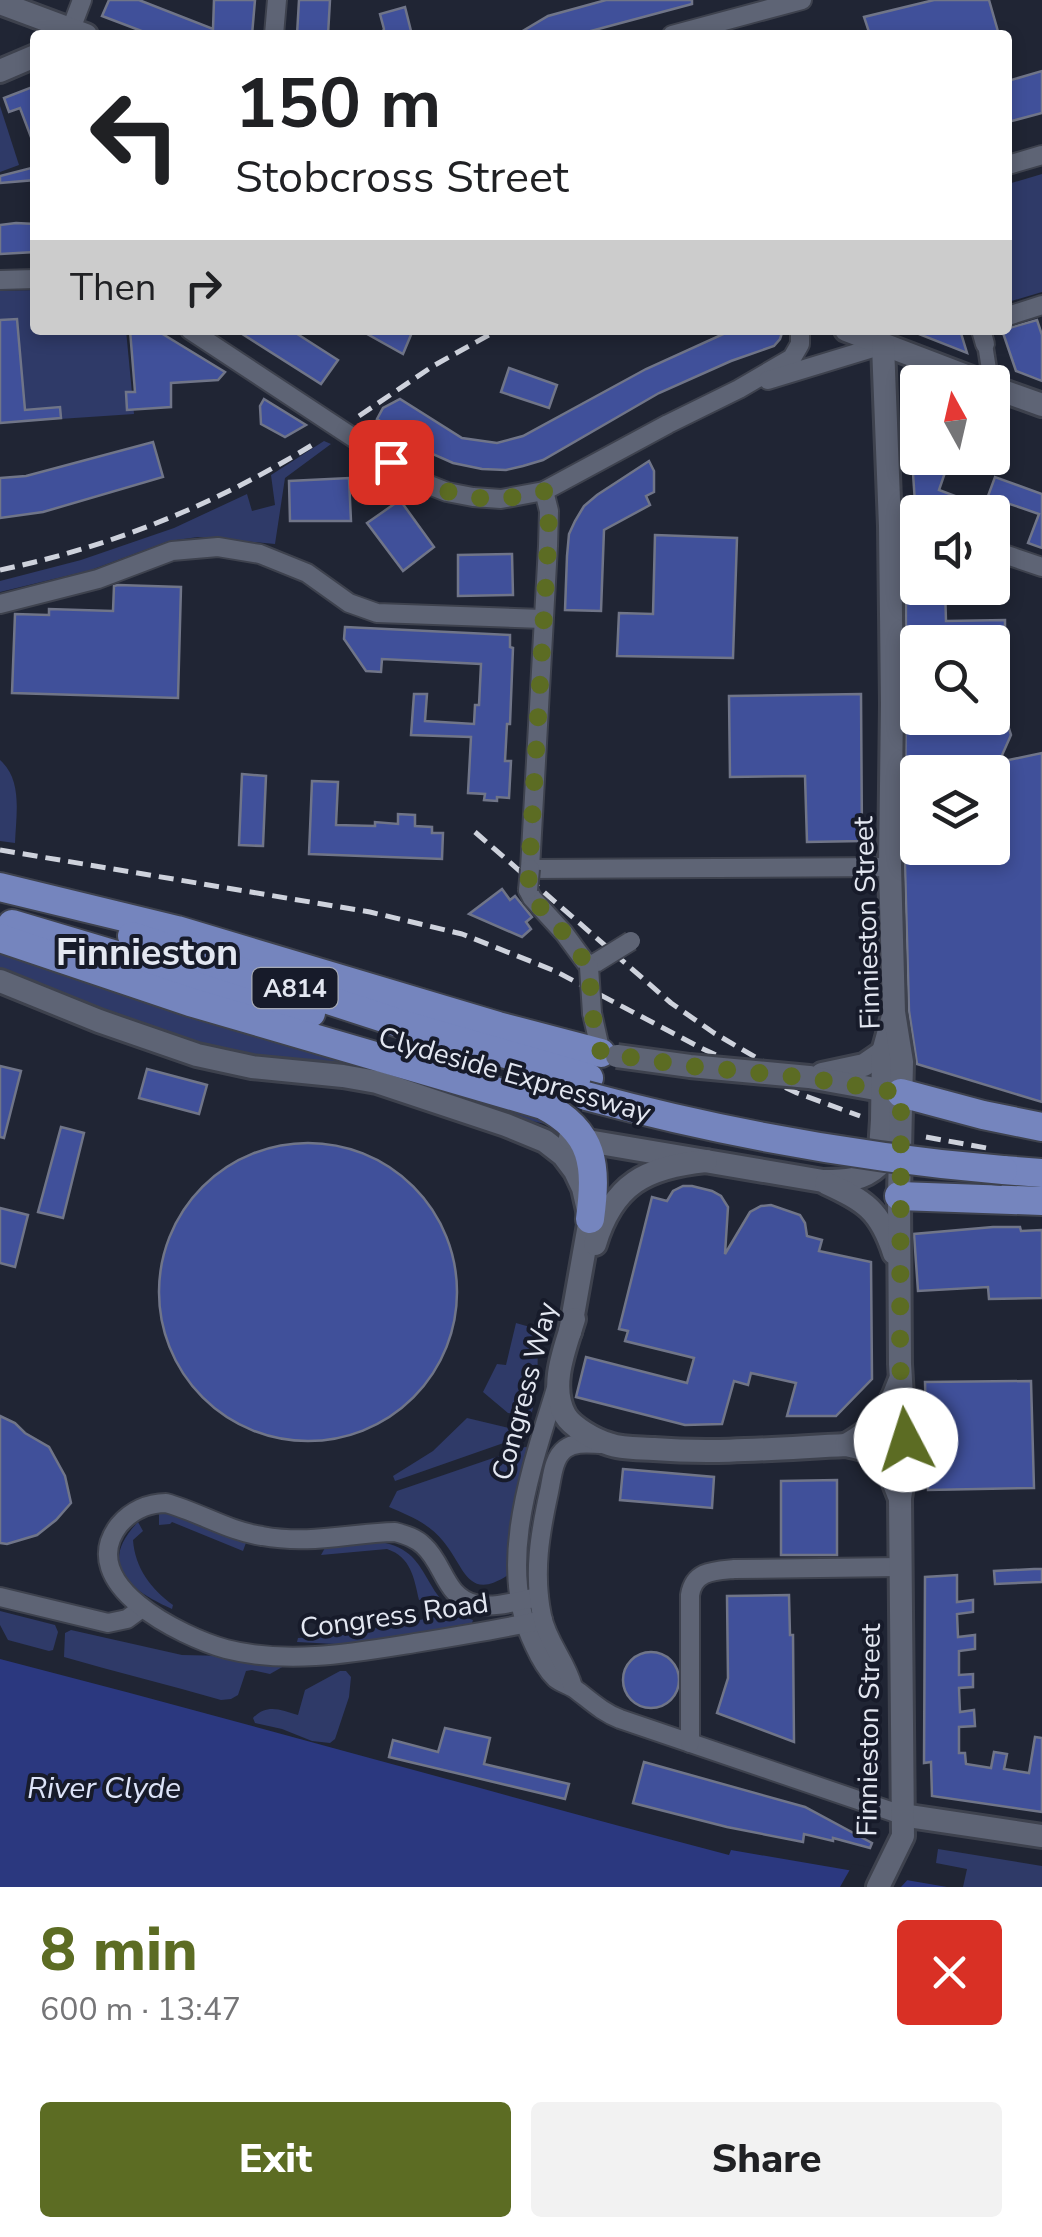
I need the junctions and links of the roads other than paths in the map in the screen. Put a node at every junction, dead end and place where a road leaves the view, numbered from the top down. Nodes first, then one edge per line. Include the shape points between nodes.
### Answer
1 (82, 0) edge
2 (277, 0) edge
3 (802, 0) edge
4 (0, 2) edge
5 (65, 30) edge
6 (274, 30) edge
7 (696, 30) edge
8 (30, 58) edge
9 (0, 71) edge
10 (1042, 154) edge
11 (1012, 164) edge
12 (30, 279) edge
13 (0, 280) edge
14 (1042, 306) edge
15 (1012, 315) edge
16 (198, 335) edge
17 (800, 335) edge
18 (858, 335) edge
19 (983, 337) edge
20 (883, 345) junction
21 (937, 365) edge
22 (988, 365) edge
23 (739, 389) junction
24 (1010, 392) edge
25 (1042, 405) edge
26 (544, 491) junction
27 (890, 516) junction
28 (900, 519) edge
29 (1010, 556) edge
30 (1042, 567) edge
31 (0, 604) edge
32 (542, 619) junction
33 (890, 867) junction
34 (536, 869) junction
35 (0, 887) edge
36 (0, 900) edge
37 (0, 921) edge
38 (0, 938) edge
39 (633, 941) dead end
40 (593, 964) junction
41 (0, 981) edge
42 (894, 1012) junction
43 (882, 1052) junction
44 (598, 1071) junction
45 (809, 1078) junction
46 (891, 1092) junction
47 (506, 1125) junction
48 (1042, 1127) edge
49 (584, 1141) junction
50 (1042, 1154) edge
51 (706, 1160) junction
52 (1004, 1161) junction
53 (1042, 1173) edge
54 (823, 1181) junction
55 (899, 1196) junction
56 (1042, 1200) edge
57 (590, 1219) junction
58 (900, 1272) junction
59 (570, 1332) junction
60 (901, 1379) junction
61 (556, 1388) junction
62 (609, 1444) junction
63 (846, 1445) junction
64 (900, 1498) junction
65 (900, 1566) junction
66 (0, 1597) edge
67 (539, 1597) junction
68 (520, 1600) junction
69 (142, 1608) junction
70 (534, 1622) junction
71 (690, 1743) junction
72 (902, 1815) junction
73 (1042, 1836) edge
74 (878, 1887) edge

1 - 5 street
2 - 6 street
3 - 7 street
4 - 5 street
8 - 9 street
10 - 11 street
12 - 13 street
14 - 15 street
16 - 26 street via 419,481 474,498
17 - 23 street via 792,358
18 - 20 street
19 - 22 street
20 - 21 street
20 - 23 street
20 - 27 street, Finnieston Street
23 - 26 street
24 - 25 street
26 - 32 street via 549,511
27 - 28 street
27 - 33 street, Finnieston Street
29 - 30 street
31 - 32 street via 98,580 172,551 218,547 276,560 377,612
32 - 34 street
33 - 34 street
33 - 42 street, Finnieston Street
34 - 40 street, bridge via 528,890 532,898
35 - 44 main road via 178,930 479,1021
36 - 44 main road, Clydeside Expressway / A814 via 408,1026
37 - 44 main road, Clydeside Expressway / A814 via 426,1050
38 - 49 main road via 190,1002 543,1105
39 - 40 street, bridge
40 - 44 street, bridge
41 - 47 street via 197,1055 377,1082
42 - 43 street
42 - 46 street, Finnieston Street via 901,1047
43 - 45 street via 864,1065
43 - 46 street
44 - 45 street, bridge via 690,1066
44 - 52 main road, Clydeside Expressway / A814 via 701,1107
45 - 46 street
46 - 48 main road
46 - 54 street via 879,1166 859,1179
46 - 55 street, Finnieston Street
47 - 49 street
47 - 57 street via 545,1141 570,1162
49 - 51 street
49 - 57 main road via 594,1176
50 - 52 main road, Clydeside Expressway / A814
51 - 54 street
51 - 59 street, Congress Way via 657,1169 614,1202 601,1224
52 - 53 main road, Clydeside Expressway / A814
54 - 58 street via 875,1213
55 - 56 main road
55 - 58 street, Finnieston Street
57 - 59 street
58 - 60 street, Finnieston Street
59 - 61 street, Congress Way
60 - 63 street via 884,1417
60 - 64 street, Finnieston Street via 906,1461
61 - 62 street via 570,1422
61 - 68 street, Congress Way via 521,1521
62 - 63 street via 680,1451
62 - 67 street, Congress Way via 574,1444 557,1460 538,1544
63 - 64 street via 877,1452
64 - 65 street, Finnieston Street
65 - 71 street via 734,1570 696,1579
65 - 72 street, Finnieston Street
66 - 69 street via 108,1623
67 - 68 street, Congress Road
67 - 70 street, Congress Way
68 - 69 street, Congress Road via 486,1606 466,1601 425,1547 406,1535 260,1536 156,1503 128,1516 110,1548 114,1576
68 - 70 street, Congress Way
69 - 70 street, Congress Road via 226,1649 284,1657
70 - 71 street, Congress Way via 539,1654 554,1676 604,1712
71 - 72 street, Congress Way
72 - 73 street
72 - 74 street, Finnieston Street via 903,1836

